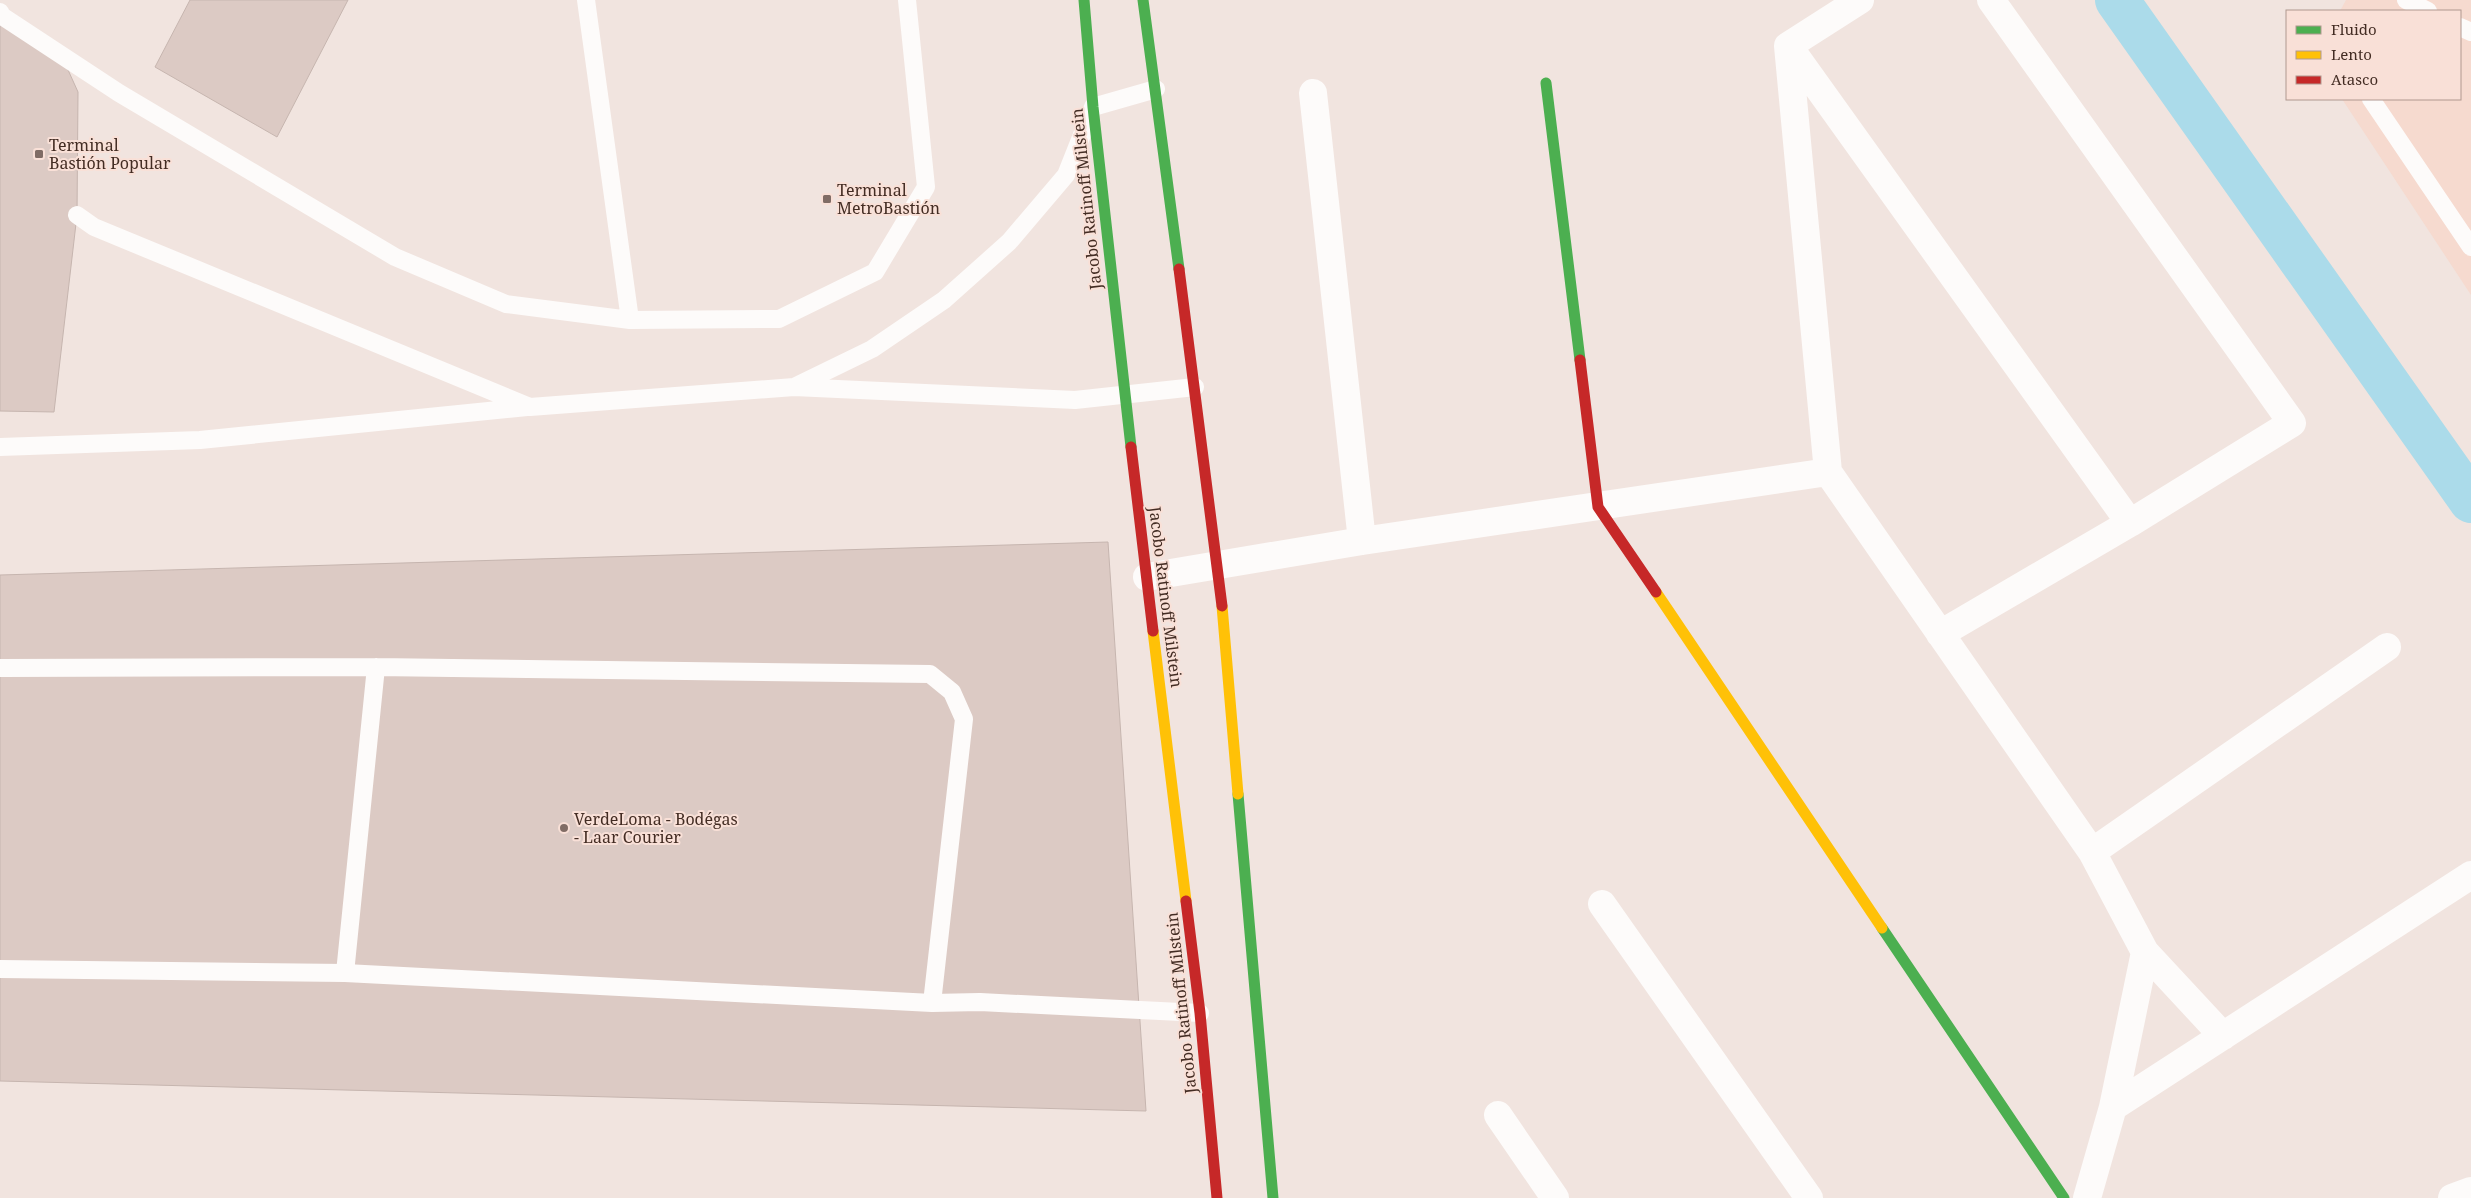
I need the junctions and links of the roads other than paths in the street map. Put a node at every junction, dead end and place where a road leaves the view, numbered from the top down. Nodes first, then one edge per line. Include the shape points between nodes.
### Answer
1 (10, 0) edge
2 (586, 0) edge
3 (907, 0) edge
4 (1084, 0) edge
5 (1143, 0) edge
6 (1860, 0) edge
7 (1991, 0) edge
8 (2406, 0) edge
9 (2398, 10) edge
10 (2426, 10) edge
11 (1, 14) edge
12 (1788, 46) junction
13 (1546, 83) dead end
14 (1156, 90) junction
15 (1313, 93) dead end
16 (2372, 100) edge
17 (1093, 107) junction
18 (77, 215) dead end
19 (2471, 247) edge
20 (630, 320) junction
21 (794, 387) junction
22 (1195, 387) junction
23 (1124, 394) junction
24 (530, 407) junction
25 (0, 447) edge
26 (1828, 472) junction
27 (1598, 507) junction
28 (2130, 523) junction
29 (1362, 541) junction
30 (1218, 564) junction
31 (1147, 577) junction
32 (1940, 634) junction
33 (2387, 647) dead end
34 (376, 667) junction
35 (0, 668) edge
36 (2092, 852) junction
37 (2471, 875) edge
38 (1602, 904) dead end
39 (2145, 952) junction
40 (0, 969) edge
41 (345, 972) junction
42 (932, 1003) junction
43 (1200, 1013) junction
44 (2223, 1036) junction
45 (2114, 1107) junction
46 (1498, 1115) dead end
47 (2471, 1192) edge
48 (1217, 1198) edge
49 (1273, 1198) edge
50 (1555, 1198) edge
51 (1809, 1198) edge
52 (2064, 1198) edge
53 (2087, 1198) edge
54 (2452, 1198) edge

1 - 11 lane
2 - 20 lane
3 - 20 lane via 926,187 875,272 779,319
4 - 17 street, Jacobo Ratinoff Milstein
5 - 14 street
6 - 12 street
7 - 28 street via 2292,423
8 - 9 lane
8 - 10 lane
11 - 20 lane via 119,93 395,256 506,304
12 - 26 street
12 - 28 street
13 - 27 street
14 - 17 lane
14 - 22 street
15 - 29 street
16 - 19 lane
17 - 21 lane via 1066,175 1009,242 944,300 872,349
17 - 23 street, Jacobo Ratinoff Milstein
18 - 24 lane via 94,227
21 - 23 lane via 1075,400
21 - 24 lane
22 - 23 lane
22 - 30 street
23 - 31 street, Jacobo Ratinoff Milstein
24 - 25 lane via 200,440
26 - 27 street
26 - 32 street
27 - 29 street
27 - 52 street
28 - 32 street
29 - 30 street
30 - 31 street
30 - 49 street
31 - 43 street, Jacobo Ratinoff Milstein
32 - 36 street
33 - 36 street
34 - 35 lane
34 - 41 lane
34 - 42 lane via 930,674 952,692 964,719
36 - 39 street
37 - 44 street
38 - 51 street
39 - 44 street
39 - 45 street
40 - 41 lane
41 - 42 lane
42 - 43 lane via 980,1002
43 - 48 street, Jacobo Ratinoff Milstein
44 - 45 street
45 - 53 street
46 - 50 street
47 - 54 street

